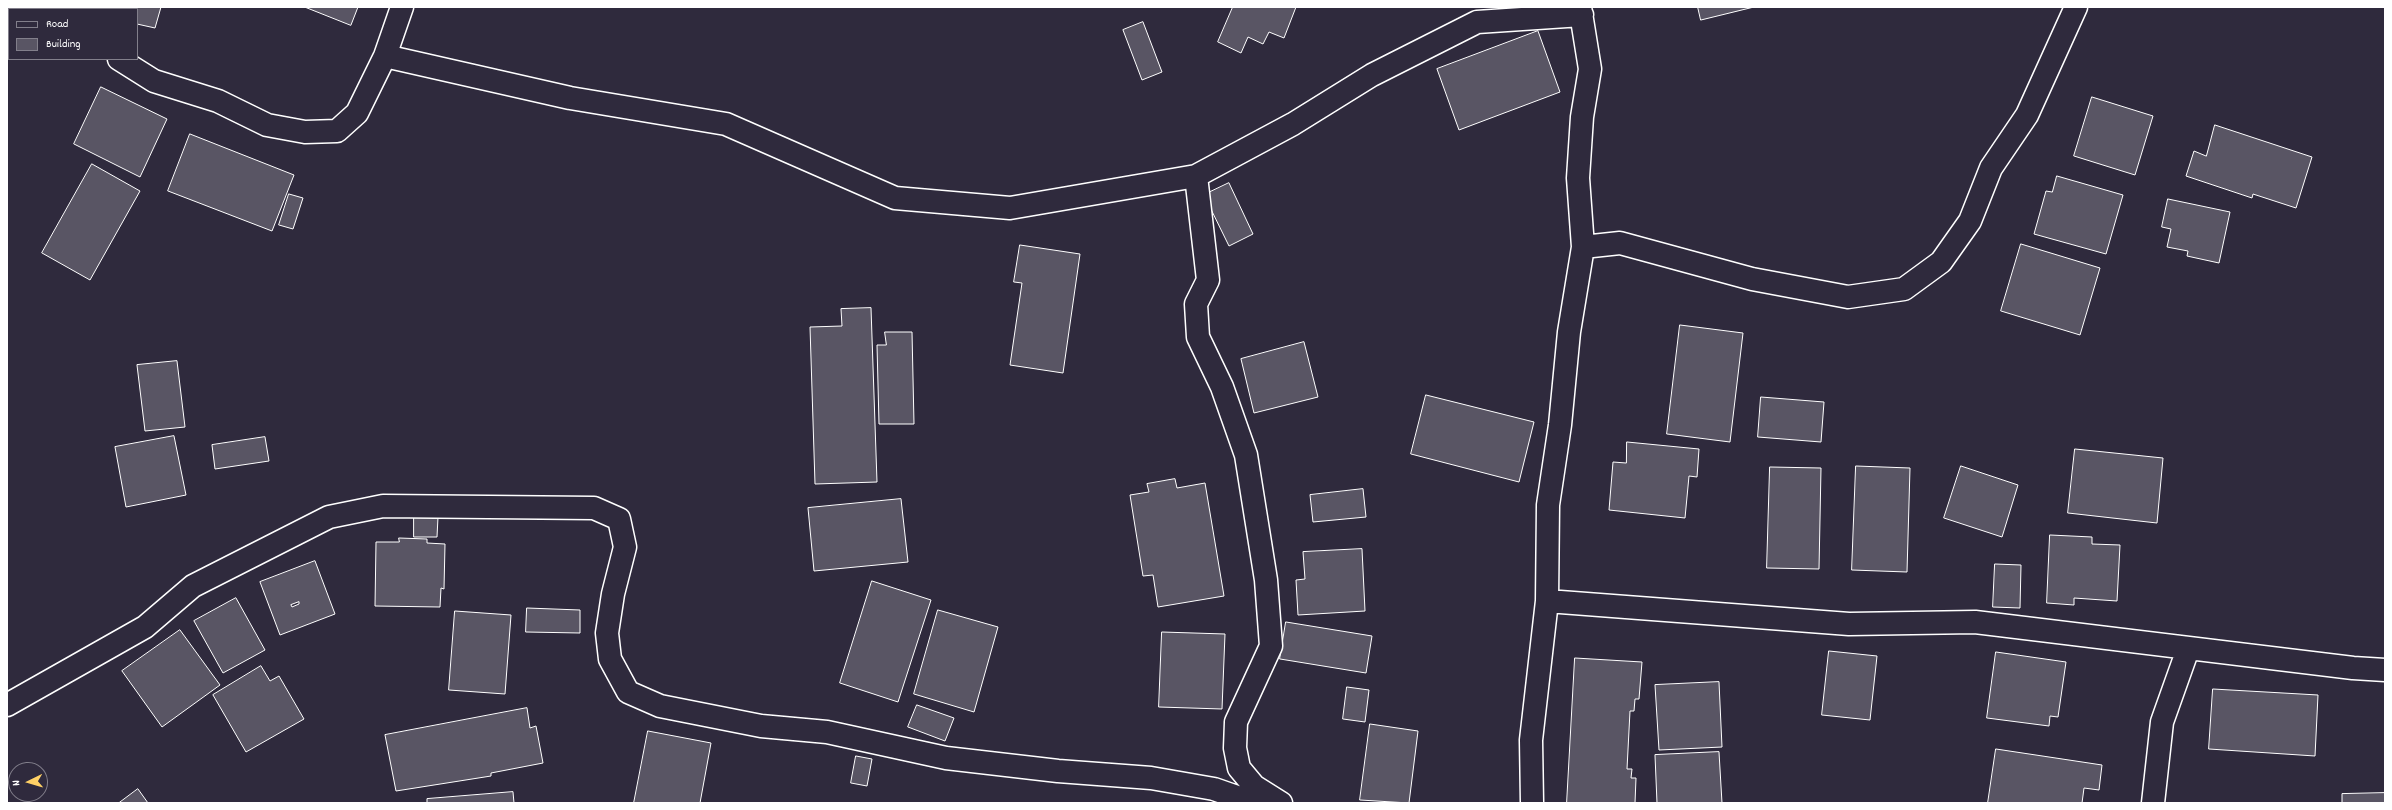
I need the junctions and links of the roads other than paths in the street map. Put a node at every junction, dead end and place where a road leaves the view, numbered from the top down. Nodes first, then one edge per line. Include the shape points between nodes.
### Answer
1 (402, 7) edge
2 (2076, 7) edge
3 (1581, 11) edge
4 (385, 56) junction
5 (121, 60) edge
6 (1196, 176) junction
7 (1583, 247) junction
8 (1548, 601) junction
9 (2188, 649) junction
10 (2385, 670) edge
11 (7, 705) edge
12 (1211, 796) edge
13 (1254, 803) edge
14 (1282, 803) edge
15 (1532, 803) edge
16 (2153, 803) edge

1 - 4 street
2 - 7 street via 2028,115 1991,168 1970,221 1940,262 1904,289 1848,297 1752,279 1620,243
3 - 6 street via 1477,22 1372,75 1293,124
3 - 7 street via 1590,69 1582,117 1578,178
4 - 5 street via 357,113 337,131 305,132 267,125 218,101 154,81
4 - 6 street via 570,98 726,124 895,198 1010,208
6 - 14 street via 1208,280 1196,304 1198,336 1222,387 1246,454 1266,580 1271,646 1236,722 1235,748 1239,768 1254,786
7 - 8 street via 1569,332 1560,425 1548,505
8 - 9 street via 1849,624 1975,622
8 - 15 street via 1531,740
9 - 10 street
9 - 16 street via 2162,722
11 - 12 street via 145,628 193,586 329,517 383,506 594,508 619,519 625,547 613,594 607,633 610,660 628,692 660,706 761,726 827,732 946,758 1058,771 1151,778
12 - 13 street

